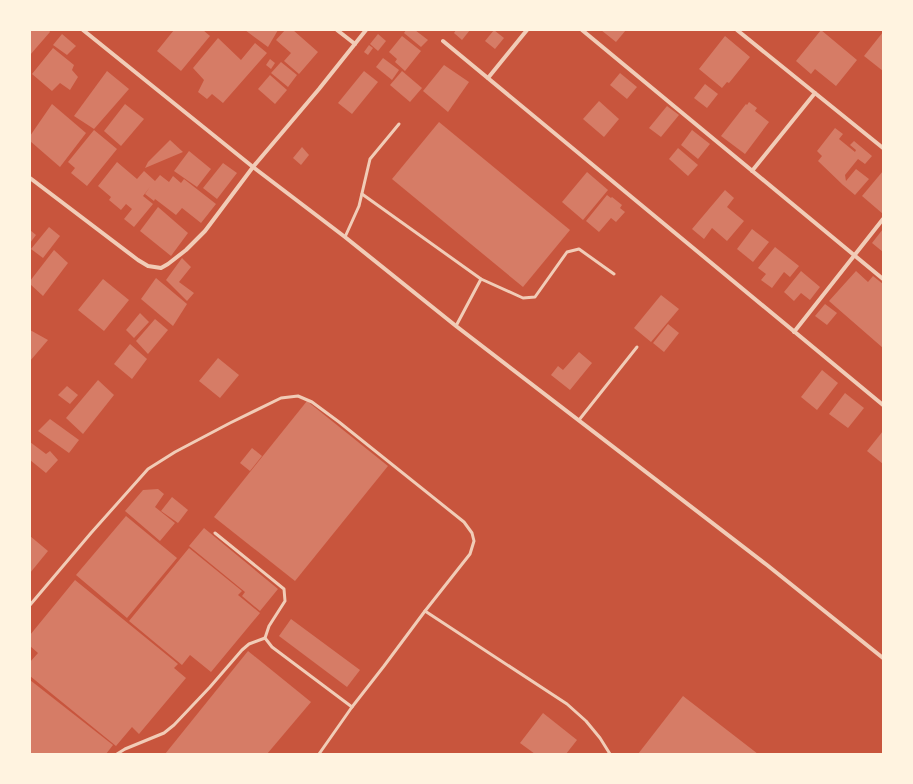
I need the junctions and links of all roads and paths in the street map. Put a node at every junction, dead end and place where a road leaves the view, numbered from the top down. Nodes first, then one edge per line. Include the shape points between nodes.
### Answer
1 (83, 30) edge
2 (337, 30) edge
3 (366, 30) edge
4 (527, 30) edge
5 (582, 30) edge
6 (737, 30) edge
7 (443, 41) dead end
8 (355, 44) junction
9 (488, 78) junction
10 (815, 93) junction
11 (399, 124) dead end
12 (883, 148) edge
13 (253, 167) junction
14 (752, 171) junction
15 (30, 178) edge
16 (362, 194) junction
17 (883, 219) edge
18 (345, 237) junction
19 (854, 256) junction
20 (614, 274) dead end
21 (481, 279) junction
22 (883, 279) edge
23 (456, 326) junction
24 (794, 332) junction
25 (637, 347) dead end
26 (883, 405) edge
27 (579, 420) junction
28 (215, 533) dead end
29 (30, 605) edge
30 (424, 611) junction
31 (265, 638) junction
32 (883, 658) edge
33 (352, 706) junction
34 (117, 754) edge
35 (319, 754) edge
36 (610, 754) edge

1 - 13 street
2 - 8 street
3 - 8 street
4 - 9 street
5 - 14 street
6 - 10 street
7 - 9 street
8 - 13 street
9 - 24 street
10 - 12 street
10 - 14 street
11 - 16 lane via 370,159
13 - 15 street via 206,231 161,268 148,266 138,260
13 - 18 street
14 - 19 street
16 - 18 lane
16 - 21 lane
17 - 19 street
18 - 23 street
19 - 22 street
19 - 24 street
20 - 21 lane via 578,249 567,252 535,297 523,298
21 - 23 lane
23 - 27 street
24 - 26 street
25 - 27 lane
27 - 32 street
28 - 31 lane via 284,589 285,601 269,626
29 - 30 lane via 148,469 175,452 281,398 298,396 312,402 339,422 464,522 472,534 474,542 470,554
30 - 33 lane
30 - 36 lane via 567,704 586,721
31 - 33 lane via 272,647
31 - 34 lane via 248,644 164,733
33 - 35 lane

